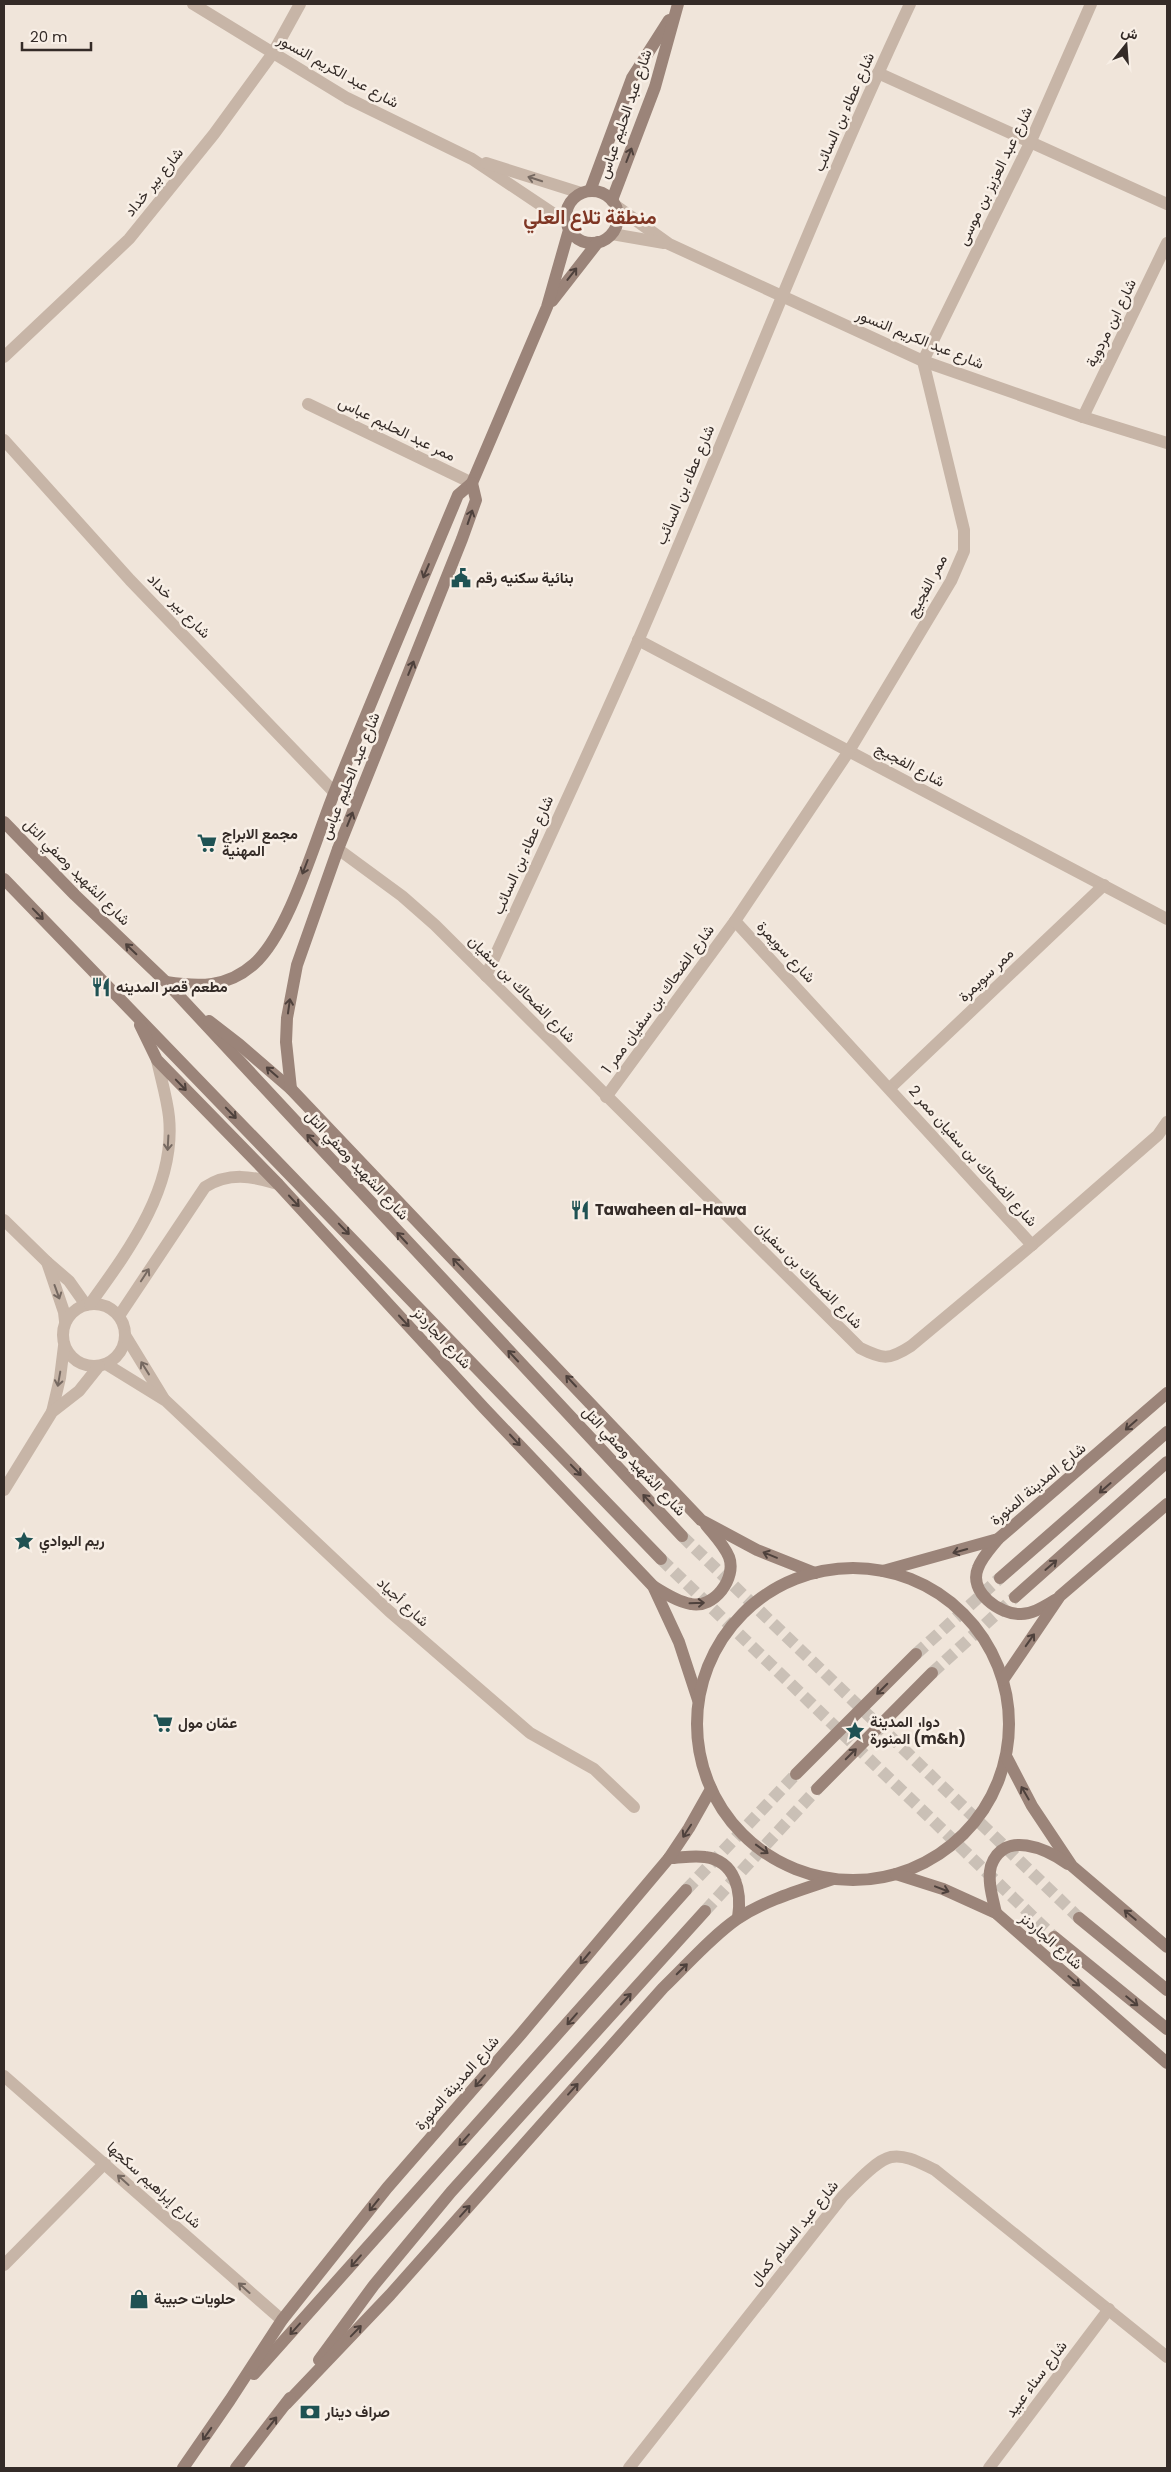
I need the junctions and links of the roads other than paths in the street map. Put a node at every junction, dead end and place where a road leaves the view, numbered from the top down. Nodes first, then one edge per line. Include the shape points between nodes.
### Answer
1 (193, 4) edge
2 (300, 4) edge
3 (910, 4) edge
4 (1091, 4) edge
5 (677, 7) edge
6 (273, 54) junction
7 (878, 73) junction
8 (1030, 143) junction
9 (472, 159) junction
10 (586, 192) junction
11 (614, 203) junction
12 (1167, 204) edge
13 (568, 226) junction
14 (612, 234) junction
15 (598, 242) junction
16 (1167, 243) edge
17 (669, 244) junction
18 (781, 297) junction
19 (547, 306) junction
20 (4, 357) edge
21 (923, 361) junction
22 (308, 404) dead end
23 (1083, 417) junction
24 (4, 440) edge
25 (1167, 443) edge
26 (472, 483) junction
27 (638, 640) junction
28 (849, 751) junction
29 (334, 792) junction
30 (4, 822) edge
31 (338, 849) junction
32 (4, 879) edge
33 (1104, 885) junction
34 (1167, 919) edge
35 (735, 921) junction
36 (486, 976) junction
37 (166, 982) junction
38 (188, 1008) junction
39 (135, 1016) junction
40 (157, 1060) junction
41 (890, 1088) junction
42 (291, 1089) junction
43 (606, 1097) junction
44 (1167, 1122) edge
45 (278, 1184) junction
46 (4, 1220) edge
47 (1032, 1245) junction
48 (47, 1262) junction
49 (88, 1304) junction
50 (119, 1316) junction
51 (65, 1322) junction
52 (125, 1335) junction
53 (64, 1346) junction
54 (103, 1365) junction
55 (1167, 1393) edge
56 (166, 1401) junction
57 (52, 1412) junction
58 (1167, 1432) edge
59 (1167, 1462) edge
60 (4, 1490) edge
61 (1167, 1504) edge
62 (701, 1520) junction
63 (682, 1536) tunnel mouth
64 (998, 1539) junction
65 (661, 1559) tunnel mouth
66 (881, 1571) junction
67 (815, 1573) junction
68 (1000, 1578) tunnel mouth
69 (652, 1586) junction
70 (1060, 1596) junction
71 (1014, 1597) tunnel mouth
72 (916, 1654) tunnel mouth
73 (932, 1673) tunnel mouth
74 (1003, 1680) junction
75 (698, 1700) junction
76 (1006, 1756) junction
77 (796, 1774) tunnel mouth
78 (711, 1789) junction
79 (817, 1789) tunnel mouth
80 (634, 1806) dead end
81 (669, 1858) junction
82 (1072, 1866) junction
83 (896, 1874) junction
84 (834, 1879) junction
85 (686, 1890) tunnel mouth
86 (705, 1911) tunnel mouth
87 (996, 1913) junction
88 (738, 1918) junction
89 (1079, 1918) tunnel mouth
90 (1054, 1937) tunnel mouth
91 (1167, 1947) edge
92 (1167, 1990) edge
93 (1167, 2029) edge
94 (1167, 2063) edge
95 (4, 2076) edge
96 (104, 2163) junction
97 (4, 2265) edge
98 (1109, 2309) junction
99 (282, 2320) junction
100 (1167, 2357) edge
101 (230, 2400) junction
102 (286, 2404) junction
103 (183, 2468) edge
104 (236, 2468) edge
105 (629, 2468) edge
106 (989, 2468) edge

1 - 6 street, شارع عبد الكريم النسور
2 - 6 street, شارع بير خداد
3 - 7 street, شارع عطاء بن السائب
4 - 8 street, شارع عبد العزيز بن موسى
5 - 10 street, شارع عبد الحليم عباس via 632,78
11 -> 5 street, شارع عبد الحليم عباس via 654,87
6 - 9 street, شارع عبد الكريم النسور via 347,98
6 - 20 street, شارع بير خداد via 214,134 129,239
7 - 8 street
7 - 18 street, شارع عطاء بن السائب
8 - 12 street
8 - 21 street, شارع عبد العزيز بن موسى
10 -> 9 street, شارع عبد الكريم النسور
9 - 13 street, شارع عبد الكريم النسور
10 - 11 street via 606,195
10 - 13 street via 569,205
11 - 14 street via 618,221
11 - 17 street, شارع عبد الكريم النسور
13 - 15 street via 581,241
13 - 19 street, شارع عبد الحليم عباس
14 - 15 street
14 - 17 street, شارع عبد الكريم النسور
19 -> 15 street, شارع عبد الحليم عباس
16 - 23 street, شارع ابن مردوية
17 - 18 street, شارع عبد الكريم النسور
18 - 21 street, شارع عبد الكريم النسور
18 - 27 street, شارع عطاء بن السائب
19 - 26 street, شارع عبد الحليم عباس
21 - 23 street, شارع عبد الكريم النسور
21 - 28 street, ممر الفجيج via 964,530 964,551 951,581
22 - 26 street, ممر عبد الحليم عباس
23 - 25 street, شارع عبد الكريم النسور
24 - 29 street, شارع بير خداد via 130,580
26 -> 29 street, شارع عبد الحليم عباس via 458,494
31 -> 26 street, شارع عبد الحليم عباس via 462,540 476,500
27 - 28 street, شارع الفجيج
27 - 36 street, شارع عطاء بن السائب
28 - 33 street, شارع الفجيج
28 - 35 street, شارع سويمرة
29 -> 37 street, شارع عبد الحليم عباس via 285,918 256,962 232,979 214,985 196,987
37 -> 30 street, شارع الشهيد وصفي التل
31 - 36 street, شارع الضحاك بن سفيان via 402,896
42 -> 31 street, شارع عبد الحليم عباس via 286,1042 290,996 297,965
32 -> 39 street
33 - 34 street, شارع الفجيج
33 - 41 street, ممر سويمرة
35 - 41 street, شارع سويمرة
35 - 43 street, شارع الضحاك بن سفيان ممر 1
36 - 43 street, شارع الضحاك بن سفيان
37 - 38 street, شارع الشهيد وصفي التل
42 -> 38 street via 240,1044
63 -> 38 street, شارع الشهيد وصفي التل
39 - 40 street, شارع الجاردنز
39 -> 65 street
40 -> 45 street, شارع الجاردنز
40 -> 49 street via 169,1116 164,1172 128,1252
41 - 47 street, شارع الضحاك بن سفيان ممر 2
62 -> 42 street
43 - 47 street, شارع الضحاك بن سفيان via 860,1348 881,1358 900,1354 911,1346
44 - 47 street, شارع الضحاك بن سفيان via 1158,1135
50 -> 45 street via 205,1187 218,1179 237,1176
45 -> 69 street, شارع الجاردنز
46 - 48 street
48 - 49 street
48 -> 51 street
49 - 50 street via 106,1306
49 - 51 street via 77,1308
50 - 52 street
51 - 53 street via 62,1333
52 - 54 street via 121,1351
56 -> 52 street, شارع أجياد
53 - 54 street via 78,1363 92,1367
53 -> 57 street
54 - 56 street, شارع أجياد
54 - 57 street via 79,1391
55 -> 64 street, شارع المدينة المنورة
56 - 80 street, شارع أجياد via 432,1650 530,1733 594,1769
57 - 60 street
58 -> 68 street
71 -> 59 street
61 - 70 street
67 -> 62 street via 757,1550
69 -> 62 street via 692,1605 708,1602 720,1594 728,1576 730,1558 718,1538
64 -> 66 street, شارع المدينة المنورة
64 - 70 street via 977,1569 979,1588 988,1602 1014,1614 1022,1614
66 - 67 street via 848,1569
66 - 74 street via 922,1584 957,1608 985,1641
67 - 75 street via 772,1590 737,1619 712,1657
69 - 75 street, شارع الجاردنز via 679,1642
74 -> 70 street
72 -> 77 street
79 -> 73 street
74 - 76 street via 1009,1718
75 - 78 street via 698,1745
82 -> 76 street via 1028,1798
76 - 83 street via 996,1788 978,1817 961,1836 927,1862
78 -> 81 street, شارع المدينة المنورة
78 -> 84 street via 724,1812 761,1850 808,1873
81 - 88 street via 707,1857 724,1864 734,1876 739,1891
81 -> 99 street, شارع المدينة المنورة via 387,2188
82 - 87 street via 1049,1851 1029,1845 1013,1845 998,1855 991,1867 990,1882
91 -> 82 street
83 - 84 street
83 -> 87 street, شارع الجاردنز via 943,1889
84 - 88 street via 784,1896
85 -> 101 street, شارع المدينة المنورة
102 -> 86 street via 374,2285 451,2192
87 -> 94 street, شارع الجاردنز
102 -> 88 street via 390,2295 663,1988
89 - 92 street
90 -> 93 street
95 - 96 street, شارع إبراهيم سكجها
96 - 97 street
99 -> 96 street, شارع إبراهيم سكجها
98 - 100 street, شارع عبد السلام كمال
98 - 105 street, شارع عبد السلام كمال via 935,2170 910,2158 891,2157 873,2168 843,2196
98 - 106 street, شارع سناء عبيد
99 - 101 street, شارع المدينة المنورة
101 -> 103 street, شارع المدينة المنورة
104 -> 102 street

